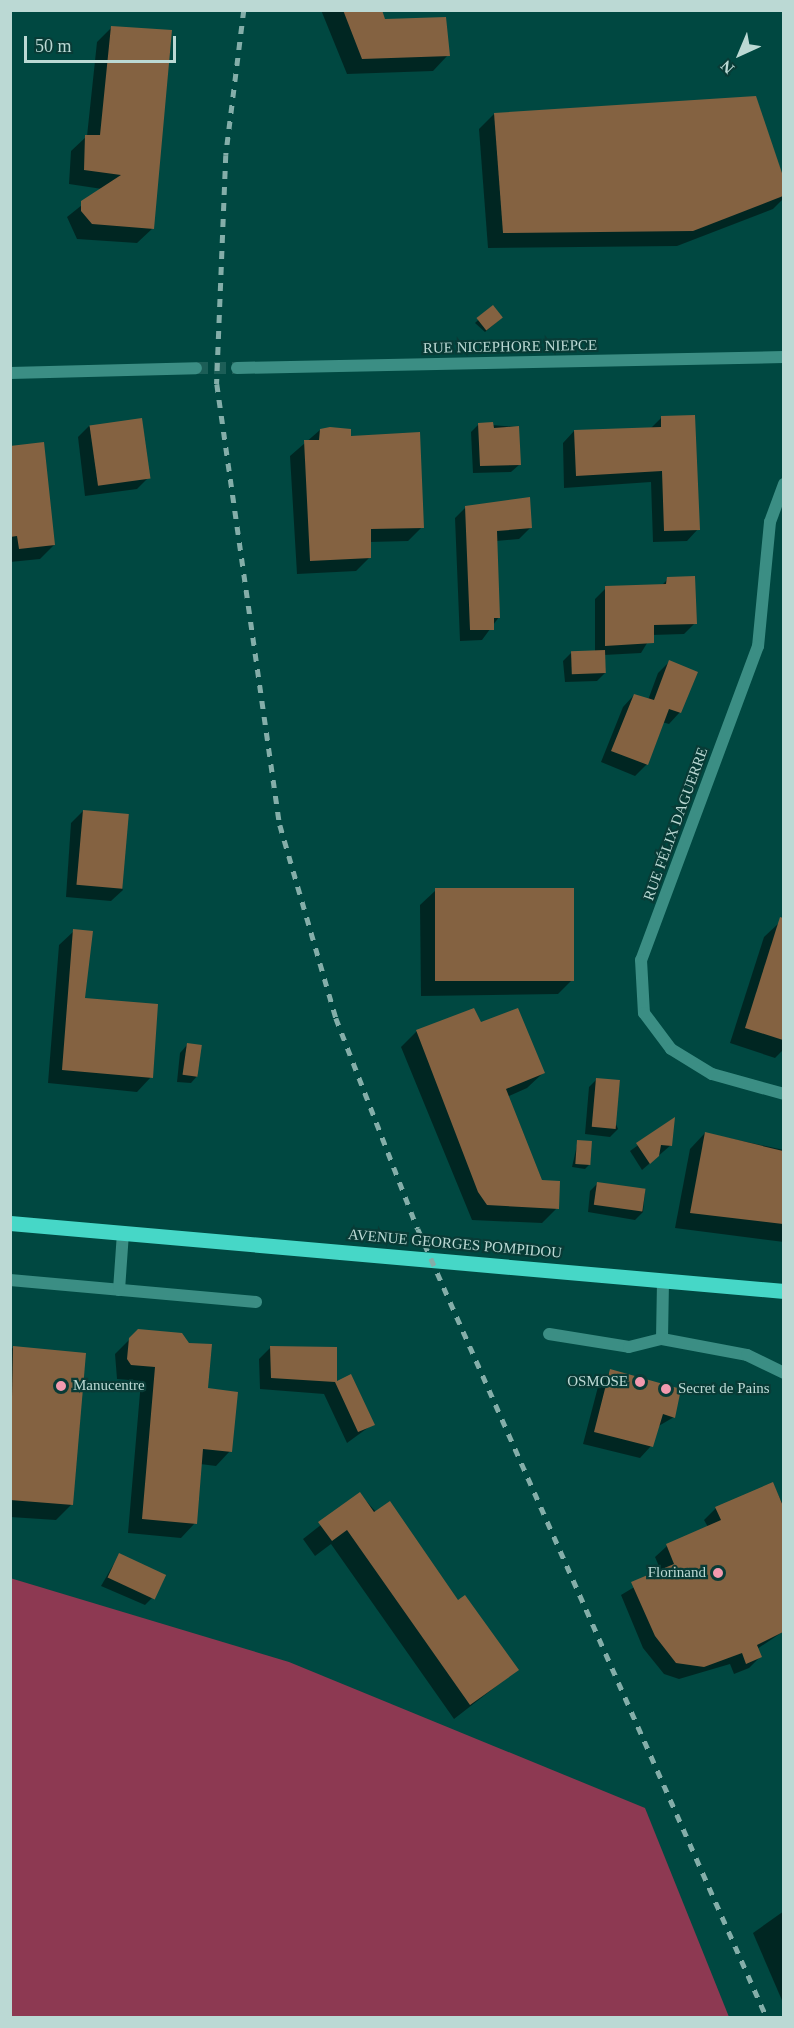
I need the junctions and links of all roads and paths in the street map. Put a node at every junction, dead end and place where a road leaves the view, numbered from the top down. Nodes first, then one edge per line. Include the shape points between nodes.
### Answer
1 (783, 357) edge
2 (196, 368) tunnel mouth
3 (237, 368) tunnel mouth
4 (10, 373) edge
5 (783, 484) edge
6 (783, 1094) edge
7 (10, 1223) edge
8 (123, 1233) junction
9 (10, 1280) edge
10 (663, 1281) junction
11 (119, 1290) junction
12 (783, 1291) edge
13 (256, 1302) dead end
14 (549, 1334) dead end
15 (662, 1339) junction
16 (783, 1374) edge

1 - 3 street, RUE NICEPHORE NIEPCE
2 - 4 street
5 - 6 street, RUE FÉLIX DAGUERRE via 770,522 758,646 641,960 644,1012 671,1048 712,1074
7 - 8 main road, AVENUE GEORGES POMPIDOU
8 - 10 main road, AVENUE GEORGES POMPIDOU
8 - 11 street
9 - 11 street
10 - 12 main road, AVENUE GEORGES POMPIDOU
10 - 15 street
11 - 13 street
14 - 15 street via 629,1347
15 - 16 street via 747,1355

